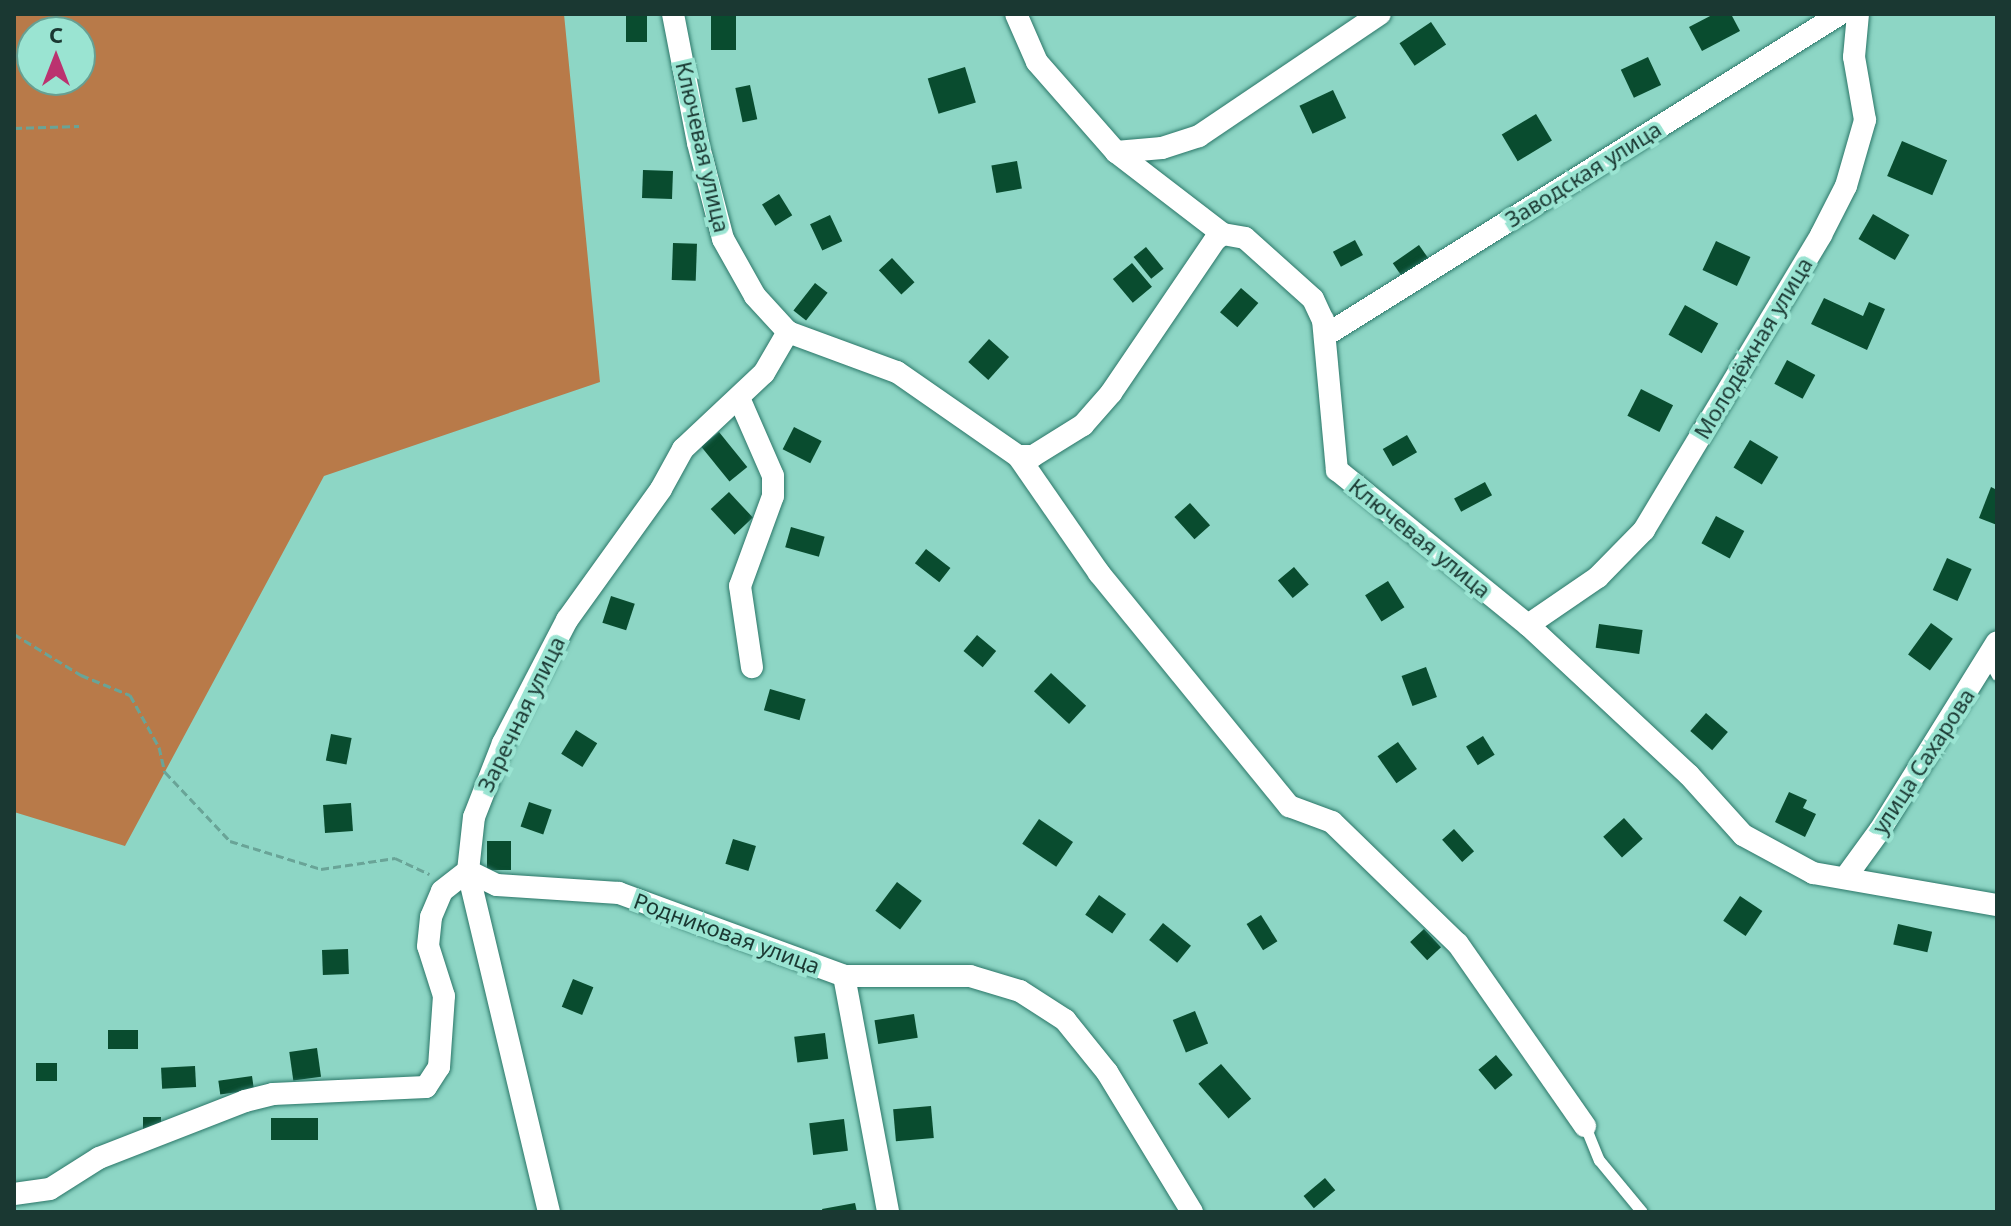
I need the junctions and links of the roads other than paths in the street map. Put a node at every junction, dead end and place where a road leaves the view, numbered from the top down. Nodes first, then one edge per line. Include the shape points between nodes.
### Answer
1 (673, 14) edge
2 (1016, 14) edge
3 (1380, 14) edge
4 (1840, 14) edge
5 (1858, 14) edge
6 (1116, 152) junction
7 (1223, 234) junction
8 (788, 332) junction
9 (1326, 335) junction
10 (739, 398) junction
11 (1018, 456) junction
12 (1528, 625) junction
13 (1994, 659) edge
14 (752, 667) dead end
15 (468, 871) junction
16 (1845, 878) junction
17 (1997, 905) edge
18 (844, 976) junction
19 (1585, 1126) joint
20 (14, 1194) edge
21 (549, 1212) edge
22 (888, 1212) edge
23 (1192, 1212) edge
24 (1642, 1212) edge

1 - 8 street, Ключевая улица via 723,239 755,296
2 - 6 street, Ключевая улица via 1037,62
3 - 6 street via 1199,136 1162,148
4 - 9 street, Заводская улица
5 - 12 street, Молодёжная улица via 1854,57 1865,120 1846,186 1821,235 1644,530 1598,577
6 - 7 street, Ключевая улица
7 - 9 street, Ключевая улица via 1245,238 1313,299
7 - 11 street via 1083,425 1046,452
8 - 10 street, Заречная улица via 764,373
8 - 11 street, Ключевая улица via 897,372
9 - 12 street, Ключевая улица via 1337,470
10 - 14 street via 773,476 773,496 740,586
10 - 15 street, Заречная улица via 683,449 661,489 567,620 485,783
11 - 19 street, Ключевая улица via 1099,573 1289,806 1332,822 1458,944
12 - 16 street, Ключевая улица via 1689,775 1743,835 1813,873
13 - 16 street, улица Сахарова
15 - 18 street, Родниковая улица via 497,885 619,893
15 - 20 street via 442,891 431,917 428,946 444,996 439,1067 426,1087 273,1094 245,1101 99,1158 50,1189
15 - 21 street, Заречная улица
16 - 17 street, Ключевая улица
18 - 22 street, Родниковая улица
18 - 23 street via 970,976 1020,991 1065,1020 1107,1072
19 - 24 lane via 1599,1160

